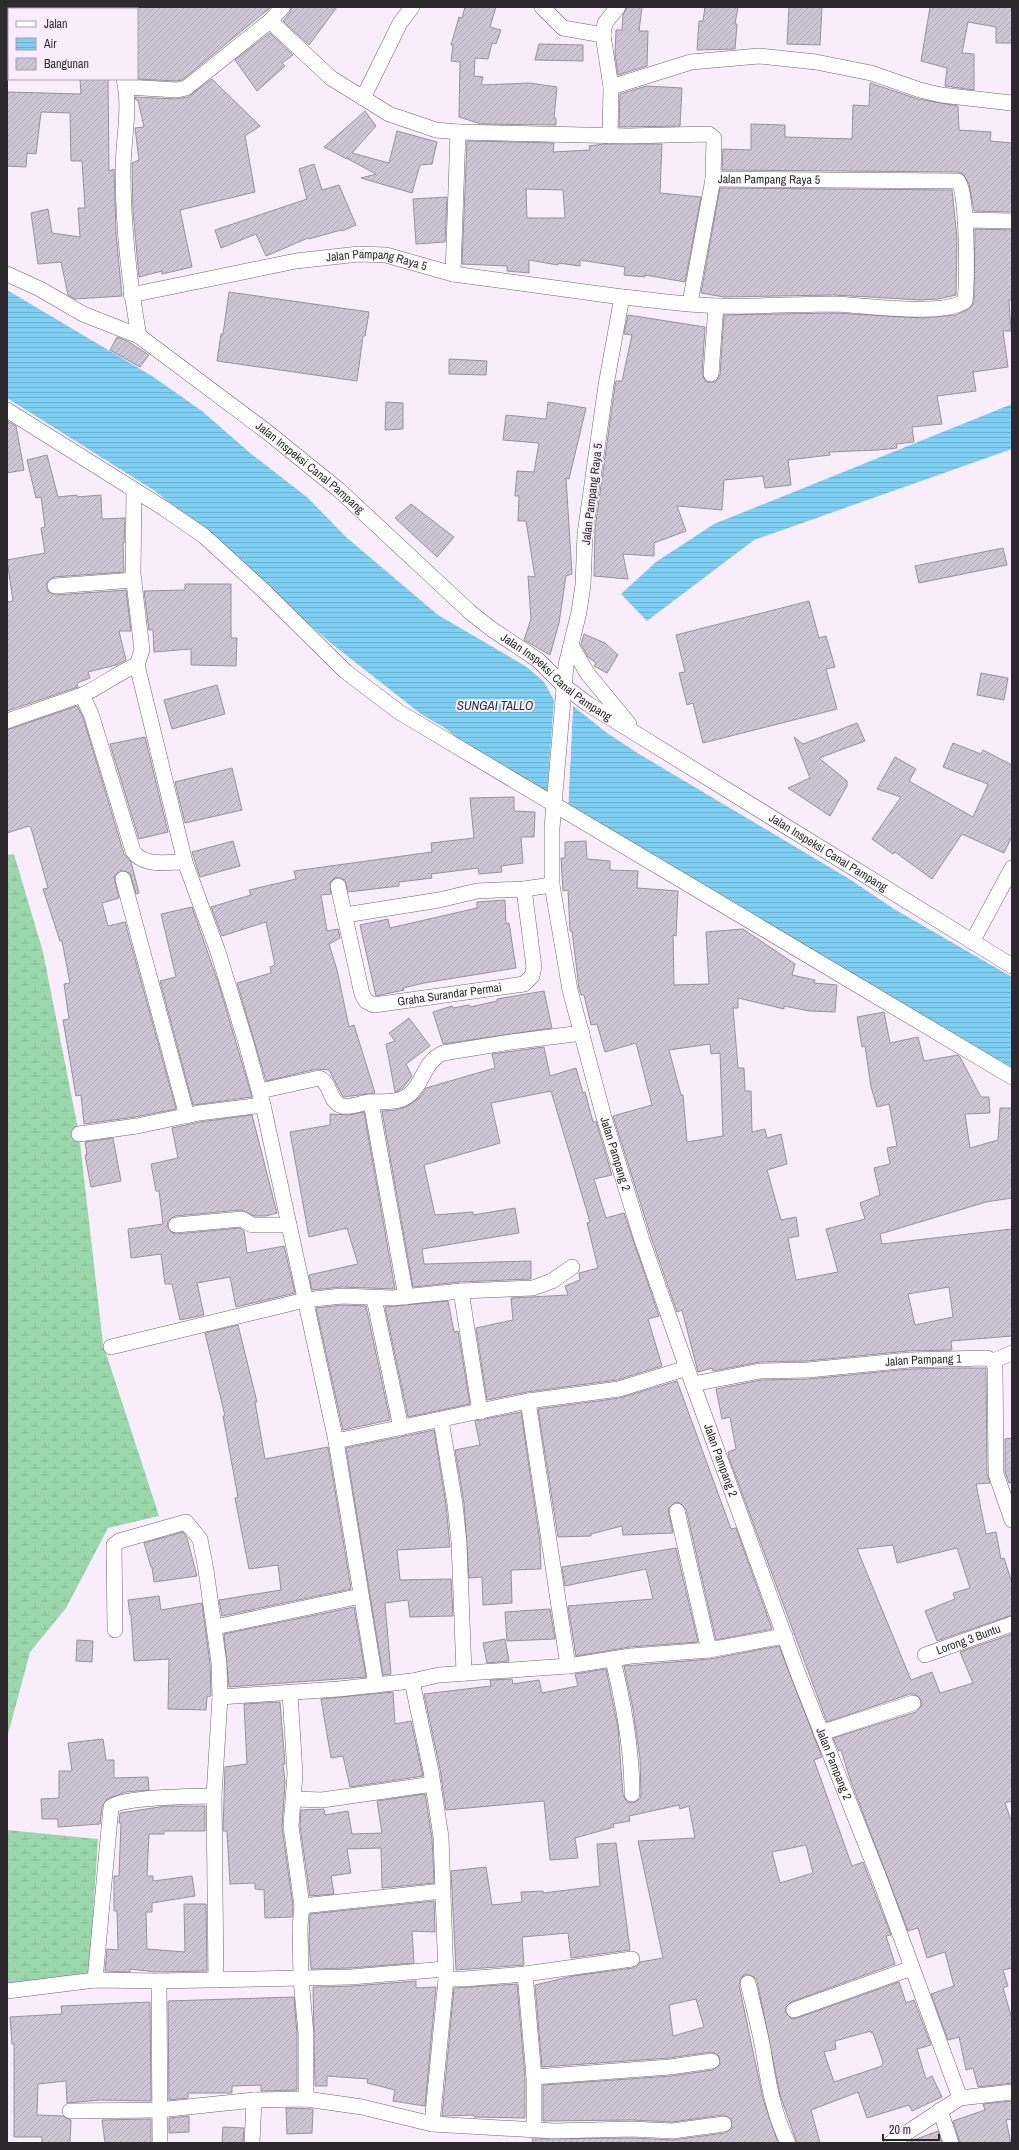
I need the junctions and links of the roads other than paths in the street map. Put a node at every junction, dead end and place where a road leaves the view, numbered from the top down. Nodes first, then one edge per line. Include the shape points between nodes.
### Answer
1 (283, 7) edge
2 (412, 7) edge
3 (542, 7) edge
4 (618, 7) edge
5 (270, 21) junction
6 (603, 35) junction
7 (125, 83) edge
8 (611, 87) junction
9 (362, 98) junction
10 (1012, 103) edge
11 (458, 132) junction
12 (610, 136) junction
13 (713, 179) junction
14 (965, 220) junction
15 (1012, 221) edge
16 (7, 274) edge
17 (453, 274) junction
18 (131, 295) junction
19 (622, 296) junction
20 (690, 303) junction
21 (716, 306) junction
22 (139, 336) junction
23 (711, 374) dead end
24 (7, 410) edge
25 (134, 490) junction
26 (134, 580) junction
27 (55, 586) dead end
28 (571, 645) junction
29 (137, 665) junction
30 (564, 686) junction
31 (82, 695) junction
32 (7, 721) edge
33 (639, 735) junction
34 (556, 801) junction
35 (185, 862) junction
36 (1012, 868) edge
37 (123, 879) dead end
38 (552, 885) junction
39 (338, 886) dead end
40 (524, 889) junction
41 (345, 915) junction
42 (972, 942) junction
43 (1012, 966) edge
44 (582, 1033) junction
45 (1012, 1077) edge
46 (262, 1098) junction
47 (371, 1102) junction
48 (187, 1116) junction
49 (78, 1134) dead end
50 (176, 1225) dead end
51 (289, 1225) junction
52 (572, 1267) dead end
53 (460, 1291) junction
54 (406, 1297) junction
55 (374, 1298) junction
56 (305, 1300) junction
57 (111, 1347) dead end
58 (1012, 1353) edge
59 (993, 1361) junction
60 (687, 1368) junction
61 (693, 1384) junction
62 (528, 1402) junction
63 (480, 1412) junction
64 (441, 1420) junction
65 (401, 1428) junction
66 (336, 1441) junction
67 (677, 1511) dead end
68 (1012, 1520) edge
69 (361, 1596) junction
70 (1012, 1624) edge
71 (215, 1627) junction
72 (115, 1630) dead end
73 (785, 1636) junction
74 (708, 1650) junction
75 (925, 1655) dead end
76 (613, 1660) junction
77 (568, 1666) junction
78 (464, 1673) junction
79 (412, 1681) junction
80 (376, 1685) junction
81 (290, 1694) junction
82 (220, 1697) junction
83 (913, 1703) dead end
84 (821, 1733) junction
85 (433, 1784) junction
86 (632, 1794) dead end
87 (214, 1796) junction
88 (294, 1799) junction
89 (443, 1891) junction
90 (302, 1906) junction
91 (632, 1959) dead end
92 (912, 1968) junction
93 (445, 1974) junction
94 (525, 1974) junction
95 (301, 1979) junction
96 (95, 1980) junction
97 (216, 1980) junction
98 (159, 1981) junction
99 (748, 1983) dead end
100 (7, 1991) edge
101 (794, 2010) dead end
102 (712, 2060) dead end
103 (534, 2077) junction
104 (1012, 2092) edge
105 (960, 2098) junction
106 (306, 2099) junction
107 (254, 2100) junction
108 (159, 2110) junction
109 (940, 2110) junction
110 (70, 2111) dead end
111 (432, 2124) junction
112 (724, 2124) dead end
113 (534, 2129) junction
114 (160, 2143) edge
115 (252, 2143) edge
116 (788, 2143) edge
117 (891, 2143) edge
118 (951, 2143) edge

1 - 5 street
2 - 9 street via 400,23
3 - 6 street via 563,28
4 - 6 street via 605,23
5 - 7 street via 186,88 178,90
5 - 9 street, Jalan Pampang Raya 5 via 319,69
6 - 8 street
7 - 18 street via 123,169
8 - 10 street via 691,62 758,56 816,62 871,73 941,95
8 - 12 street
9 - 11 street, Jalan Pampang Raya 5 via 389,114 412,123 436,130
11 - 12 street, Jalan Pampang Raya 5
11 - 17 street
12 - 13 street, Jalan Pampang Raya 5 via 712,135 715,144
13 - 14 street, Jalan Pampang Raya 5 via 958,181 961,186
13 - 20 street
14 - 15 street
14 - 21 street, Jalan Pampang Raya 5 via 967,286 965,301 959,305 950,308 833,304 778,307
16 - 22 street, Jalan Inspeksi Canal Pampang via 40,289 83,314
17 - 18 street, Jalan Pampang Raya 5 via 386,255 359,254 296,261
17 - 19 street, Jalan Pampang Raya 5
18 - 22 street
19 - 20 street, Jalan Pampang Raya 5
19 - 28 street, Jalan Pampang Raya 5 via 606,386 588,519 579,612
20 - 21 street, Jalan Pampang Raya 5
21 - 23 street
22 - 30 street, Jalan Inspeksi Canal Pampang via 266,431 339,490 470,612 538,660
24 - 25 street
25 - 26 street
25 - 34 street via 216,546 346,671 378,696 416,722
26 - 27 street
26 - 29 street via 142,650
28 - 30 street, Jalan Pampang Raya 5
28 - 33 street via 587,673
29 - 31 street via 122,670 100,687
29 - 35 street
30 - 33 street, Jalan Inspeksi Canal Pampang
30 - 34 street, Jalan Pampang Raya 5
31 - 32 street
31 - 35 street via 91,714 136,855 145,862
33 - 42 street, Jalan Inspeksi Canal Pampang
34 - 38 street, Jalan Pampang 2 via 552,835
34 - 45 street
35 - 46 street via 218,952
36 - 42 street
37 - 48 street
38 - 40 street
38 - 44 street, Jalan Pampang 2 via 570,990
39 - 41 street, Graha Surandar Permai
40 - 41 street via 477,891 439,900
40 - 41 street, Graha Surandar Permai via 534,966 528,981 524,984 370,1005 362,994
42 - 43 street, Jalan Inspeksi Canal Pampang
44 - 47 street via 443,1053 434,1057 408,1096 388,1102
44 - 60 street, Jalan Pampang 2 via 603,1114 640,1233
46 - 47 street via 320,1078 336,1103 342,1106
46 - 48 street
46 - 51 street
47 - 54 street
48 - 49 street
50 - 51 street via 242,1219 252,1226
51 - 56 street
52 - 53 street via 552,1281 533,1288
53 - 54 street
53 - 63 street
54 - 55 street
55 - 56 street via 342,1296
55 - 65 street
56 - 57 street
56 - 66 street
58 - 59 street
59 - 61 street, Jalan Pampang 1 via 987,1358 909,1360 808,1370 760,1370
59 - 68 street via 996,1474
60 - 61 street, Jalan Pampang 2
60 - 62 street via 619,1389
61 - 73 street, Jalan Pampang 2
62 - 63 street
62 - 77 street
63 - 64 street
64 - 65 street
64 - 78 street via 456,1504
65 - 66 street
66 - 69 street
67 - 74 street
69 - 71 street
69 - 80 street
70 - 75 street, Lorong 3 Buntu
71 - 72 street via 200,1539 186,1522 119,1541 114,1545
71 - 82 street
73 - 74 street
73 - 84 street, Jalan Pampang 2
74 - 76 street via 631,1656
76 - 77 street
76 - 86 street via 632,1759
77 - 78 street
78 - 79 street via 424,1677
79 - 80 street
79 - 85 street
80 - 81 street
81 - 82 street
81 - 88 street
82 - 87 street
83 - 84 street
84 - 92 street, Jalan Pampang 2
85 - 88 street via 322,1800
85 - 89 street via 441,1837
87 - 96 street via 136,1800 114,1804 111,1807
87 - 97 street
88 - 90 street via 291,1807 291,1826
89 - 90 street
89 - 93 street
90 - 95 street
91 - 94 street
92 - 101 street
92 - 105 street, Jalan Pampang 2
93 - 94 street via 460,1980
93 - 95 street
93 - 111 street
94 - 103 street
95 - 97 street
95 - 106 street via 306,2034
96 - 98 street
96 - 100 street
97 - 98 street
98 - 108 street
99 - 116 street via 777,2121
102 - 103 street via 670,2067
103 - 113 street
104 - 105 street
105 - 109 street
106 - 107 street
106 - 111 street via 362,2107
107 - 108 street
107 - 115 street
108 - 110 street
108 - 114 street
109 - 117 street
109 - 118 street
111 - 113 street
112 - 113 street via 672,2131

